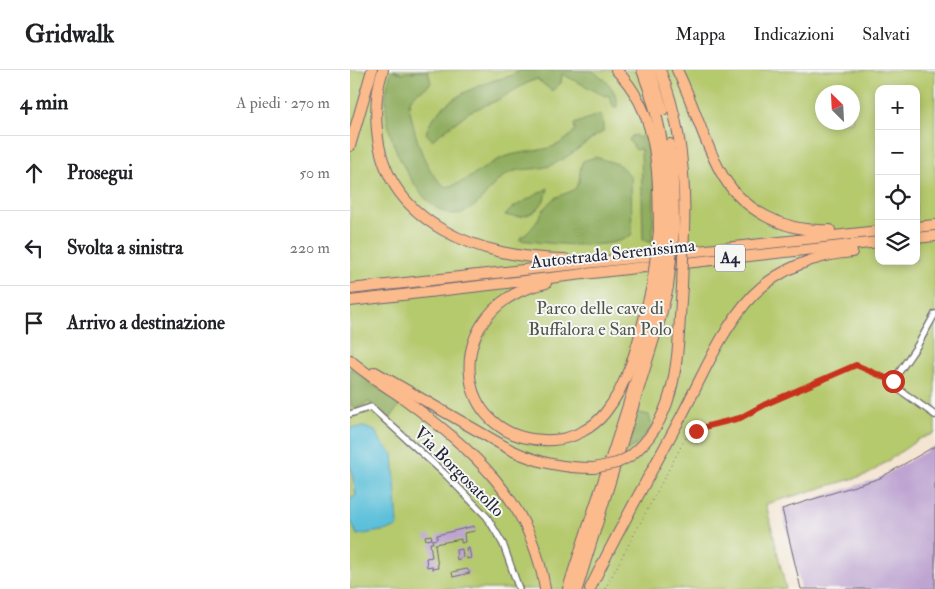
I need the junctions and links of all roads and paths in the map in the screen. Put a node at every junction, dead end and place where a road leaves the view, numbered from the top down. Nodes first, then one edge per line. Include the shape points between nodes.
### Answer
1 (372, 70) edge
2 (383, 70) edge
3 (616, 70) edge
4 (636, 70) edge
5 (642, 70) edge
6 (650, 70) edge
7 (660, 70) edge
8 (677, 70) edge
9 (652, 96) junction
10 (350, 146) edge
11 (935, 225) edge
12 (875, 226) edge
13 (920, 226) edge
14 (671, 231) junction
15 (875, 231) edge
16 (935, 236) edge
17 (920, 238) edge
18 (875, 242) edge
19 (875, 250) edge
20 (593, 261) junction
21 (582, 273) junction
22 (660, 287) junction
23 (350, 289) edge
24 (350, 301) edge
25 (935, 314) edge
26 (350, 359) edge
27 (893, 381) junction
28 (350, 414) edge
29 (935, 415) edge
30 (696, 431) junction
31 (699, 438) dead end
32 (519, 589) edge
33 (545, 589) edge
34 (568, 589) edge
35 (577, 589) edge
36 (590, 589) edge
37 (605, 589) edge

1 - 10 highway
2 - 20 highway via 375,108 380,147 398,188 420,214 454,236 493,250 515,255
3 - 14 highway via 640,102 653,139
4 - 9 highway
5 - 9 highway
6 - 14 highway via 670,139 673,164
7 - 14 highway via 680,139 685,198
8 - 12 highway via 719,170 758,213 806,230
9 - 14 highway via 664,148
11 - 13 highway
14 - 22 highway, bridge
14 - 22 highway, bridge
14 - 26 highway, bridge via 682,287 671,395 656,430 629,457 594,468 563,468 546,464 517,453
15 - 20 highway, Autostrada Serenissima / A4
16 - 17 highway
18 - 21 highway, Autostrada Serenissima / A4
19 - 36 highway via 824,256 793,268 766,284 744,306 702,377
20 - 23 highway, Autostrada Serenissima / A4
21 - 22 highway via 507,297 492,309 476,334 469,362 473,392 490,418 510,433 533,440 557,440 582,432 604,414 622,387
21 - 24 highway, Autostrada Serenissima / A4
22 - 34 highway via 634,384
22 - 35 highway via 660,319
25 - 27 street
26 - 33 highway via 440,426 492,476 517,508 526,526 540,562
27 - 29 street via 896,388
27 - 30 path via 856,365 740,418
28 - 32 street, Via Borgosatollo via 371,407 475,503 495,527
30 - 31 path
30 - 37 path via 690,433 674,457

